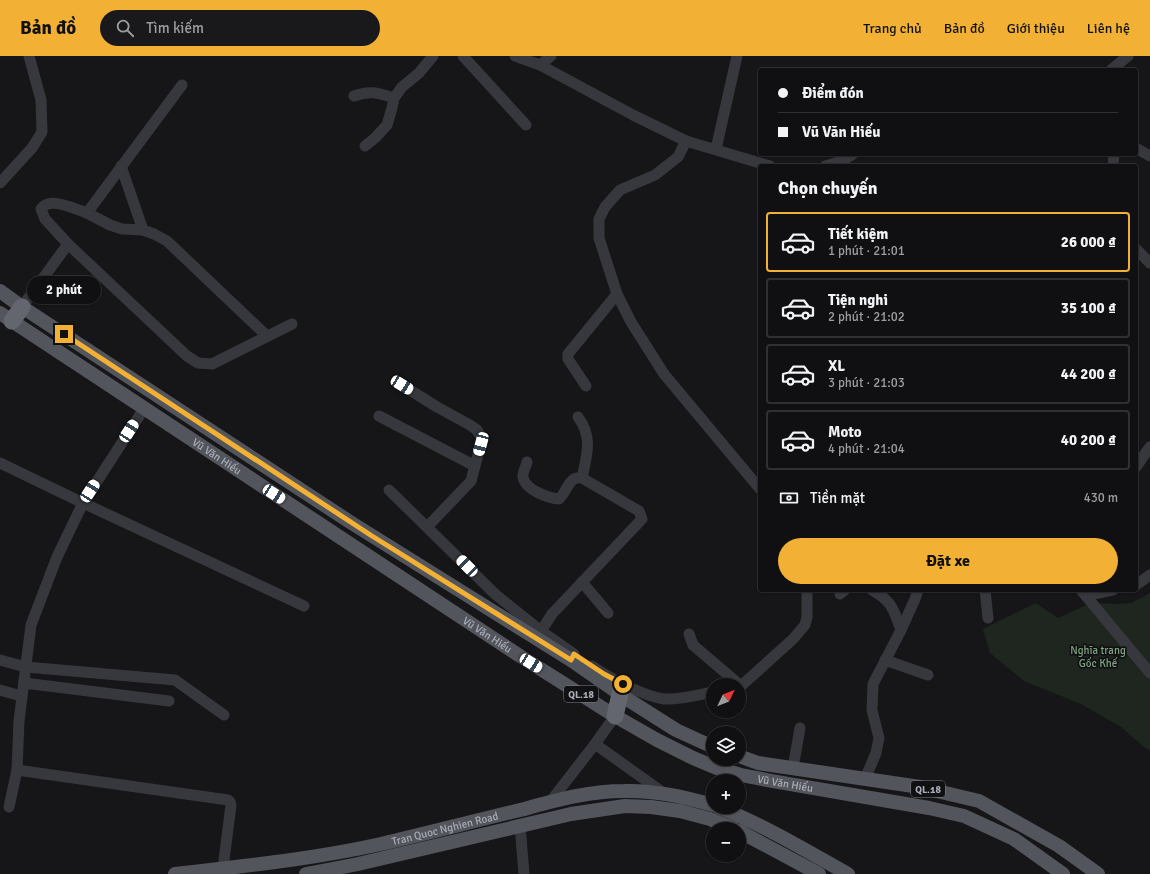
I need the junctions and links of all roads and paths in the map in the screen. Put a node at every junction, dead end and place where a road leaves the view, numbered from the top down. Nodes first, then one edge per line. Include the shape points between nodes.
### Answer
1 (29, 56) edge
2 (433, 56) edge
3 (463, 56) edge
4 (515, 56) edge
5 (551, 56) edge
6 (737, 56) edge
7 (1128, 56) edge
8 (540, 65) junction
9 (1113, 68) edge
10 (182, 85) dead end
11 (354, 96) dead end
12 (394, 98) junction
13 (526, 125) dead end
14 (686, 141) junction
15 (365, 146) dead end
16 (716, 149) junction
17 (1138, 149) edge
18 (850, 156) edge
19 (1150, 156) edge
20 (764, 164) edge
21 (832, 164) edge
22 (121, 166) junction
23 (0, 183) edge
24 (86, 213) junction
25 (143, 230) junction
26 (68, 244) junction
27 (1138, 251) edge
28 (1150, 263) edge
29 (0, 291) edge
30 (617, 294) junction
31 (22, 307) junction
32 (6, 316) edge
33 (292, 324) dead end
34 (267, 336) junction
35 (402, 385) dead end
36 (586, 386) dead end
37 (145, 407) junction
38 (378, 416) dead end
39 (578, 417) dead end
40 (1150, 447) edge
41 (528, 462) dead end
42 (0, 463) edge
43 (1138, 464) edge
44 (475, 466) junction
45 (582, 478) junction
46 (758, 486) edge
47 (389, 490) dead end
48 (83, 503) junction
49 (427, 527) junction
50 (1150, 575) edge
51 (582, 582) junction
52 (1138, 584) edge
53 (807, 592) edge
54 (876, 592) edge
55 (917, 592) edge
56 (985, 592) edge
57 (1093, 592) edge
58 (1083, 593) edge
59 (304, 606) dead end
60 (608, 613) dead end
61 (988, 618) dead end
62 (901, 630) junction
63 (541, 631) junction
64 (689, 634) dead end
65 (572, 657) junction
66 (0, 660) edge
67 (885, 660) junction
68 (26, 667) junction
69 (1150, 673) edge
70 (928, 676) dead end
71 (730, 678) edge
72 (746, 682) edge
73 (24, 683) junction
74 (0, 690) edge
75 (706, 693) edge
76 (620, 694) junction
77 (21, 696) junction
78 (168, 701) dead end
79 (224, 714) dead end
80 (614, 716) junction
81 (800, 728) dead end
82 (595, 744) junction
83 (706, 744) edge
84 (746, 759) edge
85 (793, 768) junction
86 (17, 770) junction
87 (865, 779) junction
88 (665, 794) junction
89 (550, 802) junction
90 (706, 803) edge
91 (9, 807) dead end
92 (736, 814) edge
93 (717, 822) edge
94 (520, 825) junction
95 (746, 835) edge
96 (223, 871) edge
97 (175, 874) edge
98 (306, 874) edge
99 (524, 874) edge
100 (819, 874) edge
101 (848, 874) edge
102 (1063, 874) edge
103 (1098, 874) edge

1 - 23 street via 41,100 42,132 32,148
2 - 12 street
3 - 13 street
4 - 8 street
5 - 8 street
6 - 16 street
7 - 9 street
8 - 14 street
10 - 22 street
11 - 12 street via 370,92
12 - 15 street via 387,125
14 - 16 street
14 - 30 street via 678,157 655,175 620,190 605,207 599,219 599,238
16 - 20 street
17 - 19 street
18 - 21 street
22 - 24 street
22 - 25 street
24 - 25 street via 122,229
24 - 26 street via 52,202 43,205 41,209 45,219
25 - 34 street via 172,246
26 - 31 street
26 - 34 street via 187,356 198,362 212,364
27 - 28 street
29 - 31 main road, Vũ Văn Hiếu / QL.18
30 - 36 street via 568,354 568,359
30 - 46 street via 631,322 664,374
31 - 32 highway
31 - 65 main road, Vũ Văn Hiếu / QL.18 via 350,522
32 - 37 main road, Vũ Văn Hiếu / QL.18
33 - 34 street
35 - 44 street via 477,430 482,438
37 - 48 street
37 - 80 main road, Vũ Văn Hiếu / QL.18 via 281,499
38 - 44 street
39 - 45 street via 586,430 588,444
40 - 43 street
41 - 45 street via 522,475 524,482 540,494 553,499 559,499 564,495 574,479
42 - 48 street
44 - 49 street via 471,481
45 - 51 street via 639,512 642,519
47 - 49 street
48 - 59 street
48 - 68 street via 57,557 30,625
49 - 63 street via 495,594
50 - 52 street
51 - 60 street
51 - 63 street via 552,614
53 - 72 street via 805,625
54 - 62 street via 886,598 894,609
55 - 62 street
56 - 61 street
57 - 58 street
58 - 69 street
62 - 67 street
63 - 65 street
64 - 71 street via 693,645
65 - 75 street via 623,684 664,699
65 - 76 main road, Vũ Văn Hiếu / QL.18
66 - 68 street
67 - 70 street
67 - 87 street via 872,691 872,710 879,738 876,753
68 - 73 street
68 - 79 street via 175,680
73 - 77 street
73 - 78 street
74 - 77 street
76 - 80 highway
76 - 83 main road, Vũ Văn Hiếu / QL.18 via 676,730
77 - 86 street
80 - 82 street
80 - 102 main road, Vũ Văn Hiếu / QL.18 via 692,758 741,775 964,816 1014,839
81 - 85 street
82 - 88 street
82 - 89 street
84 - 85 main road, Vũ Văn Hiếu / QL.18
85 - 87 main road, Vũ Văn Hiếu / QL.18
86 - 91 street
86 - 96 street via 228,800 230,802
87 - 103 main road, Vũ Văn Hiếu / QL.18 via 920,787 980,801 1059,846
88 - 89 main road, Tran Quoc Nghien Road via 624,791
88 - 90 main road, Tran Quoc Nghien Road
89 - 96 main road, Tran Quoc Nghien Road via 381,844
92 - 101 main road
93 - 94 main road, Tran Quoc Nghien Road via 680,811 625,806
94 - 98 main road, Tran Quoc Nghien Road
94 - 99 street
95 - 100 main road
96 - 97 main road, Tran Quoc Nghien Road

